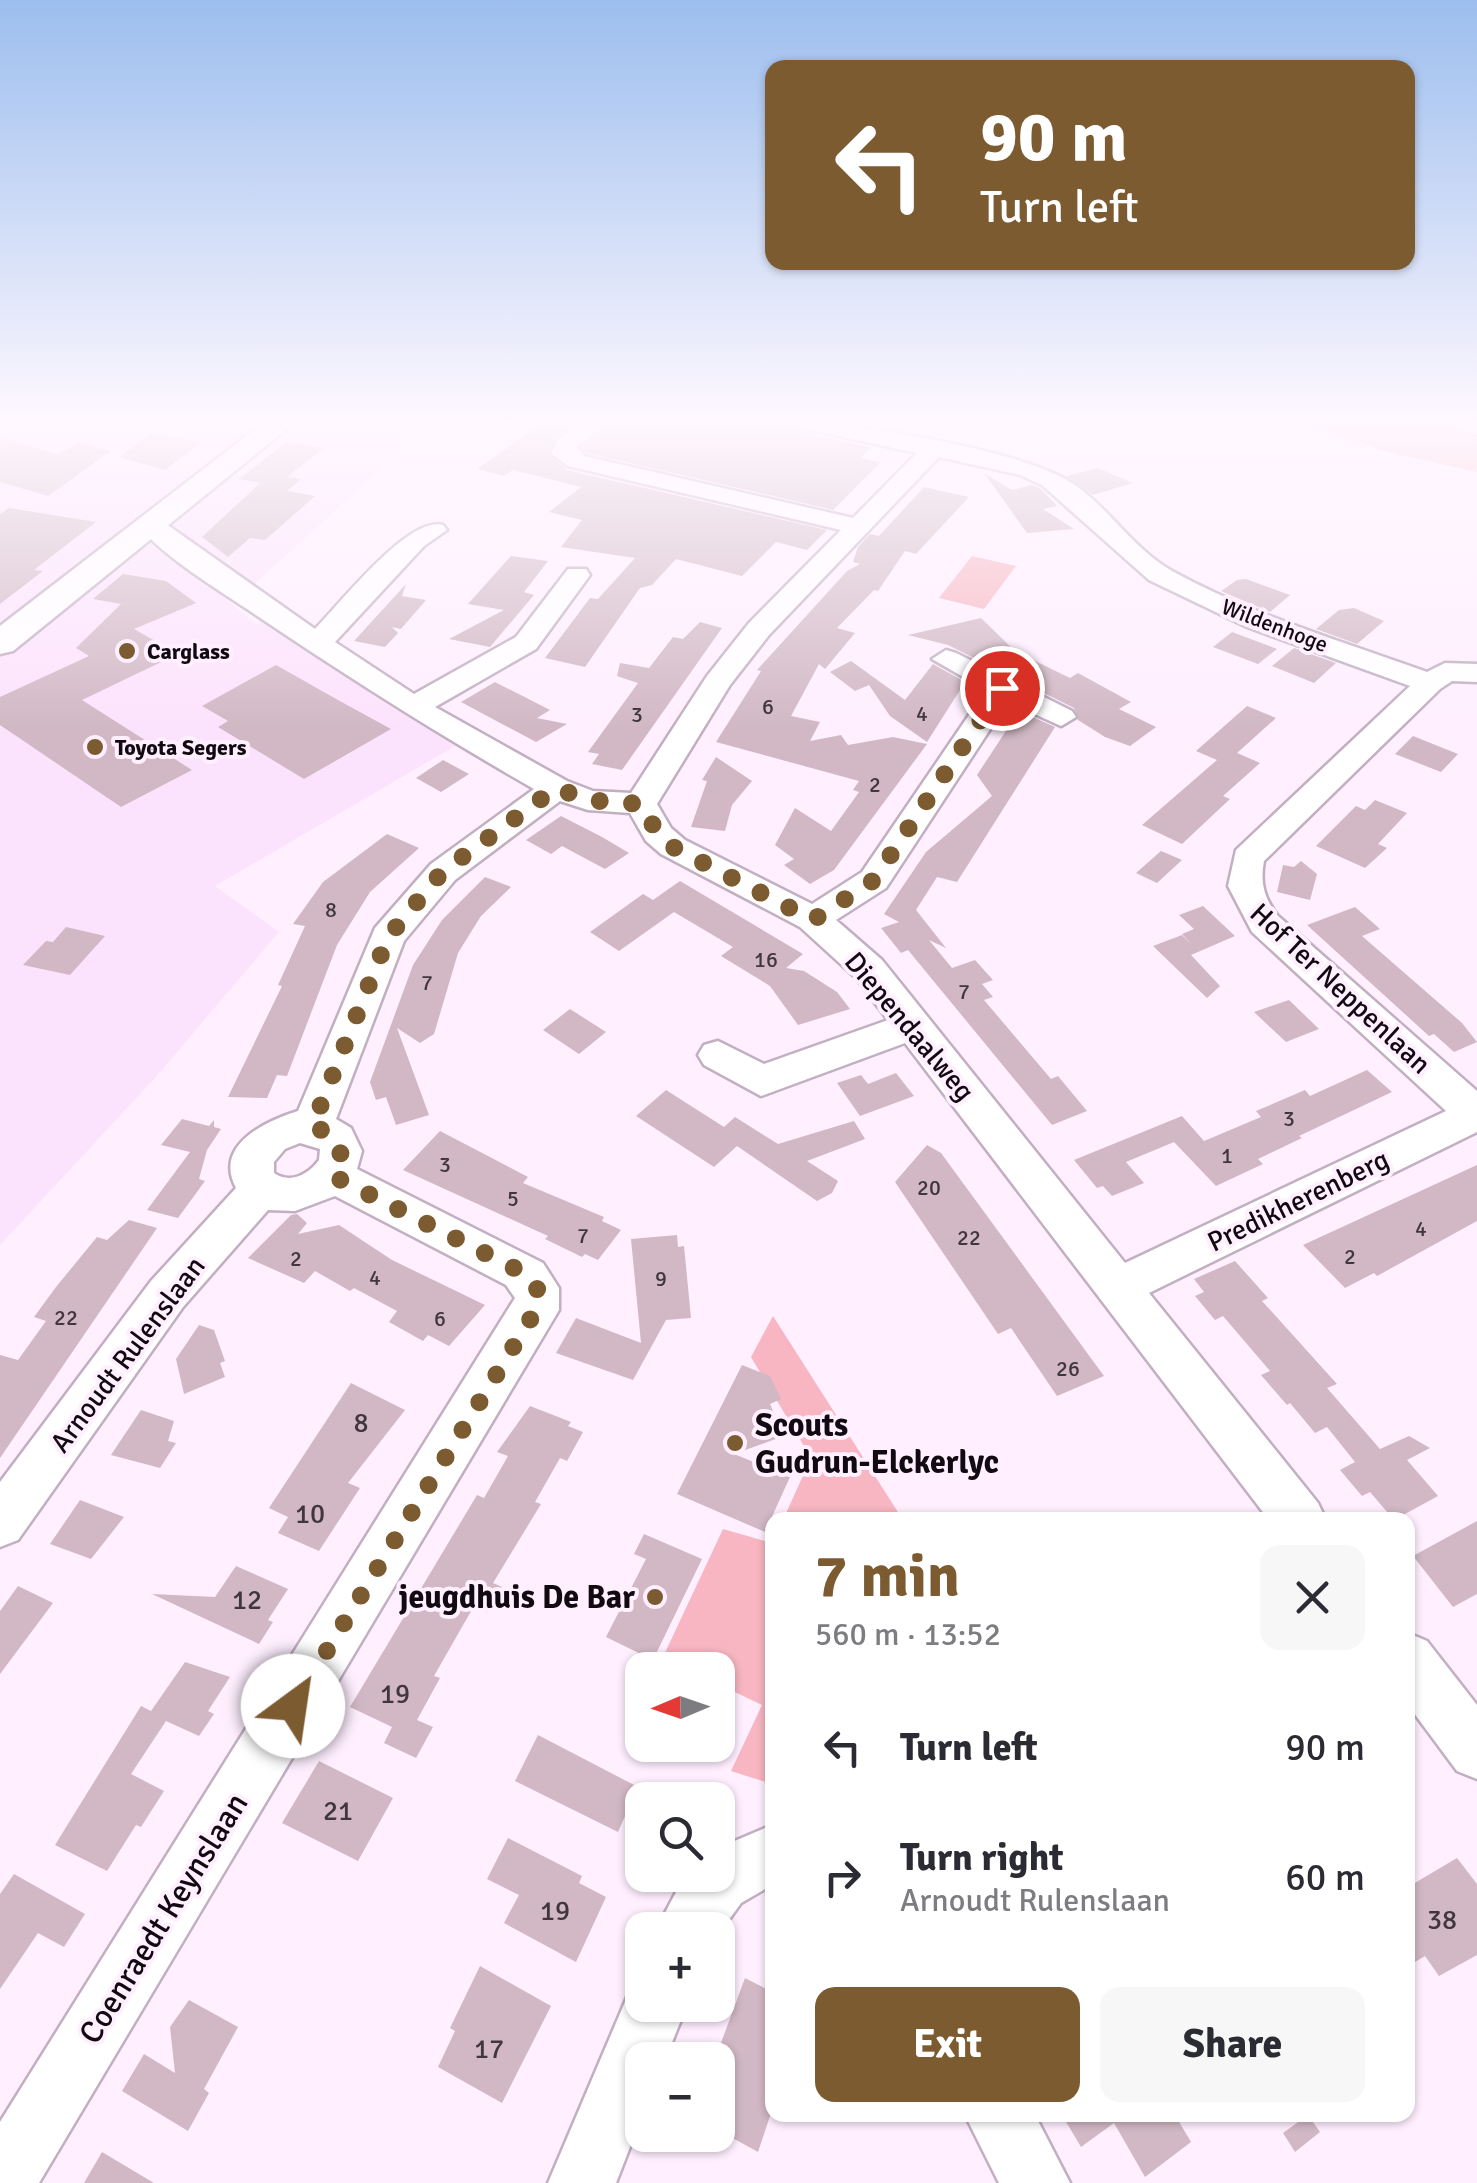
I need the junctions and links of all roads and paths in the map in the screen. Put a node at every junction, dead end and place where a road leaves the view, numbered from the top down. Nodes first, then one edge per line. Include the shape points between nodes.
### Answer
1 (148, 526) edge
2 (153, 526) edge
3 (855, 526) edge
4 (1105, 526) edge
5 (860, 527) joint
6 (434, 530) dead end
7 (576, 575) dead end
8 (0, 642) edge
9 (317, 644) junction
10 (946, 659) dead end
11 (1477, 672) edge
12 (1430, 683) junction
13 (1002, 688) junction
14 (413, 707) junction
15 (1061, 717) dead end
16 (556, 788) junction
17 (641, 804) junction
18 (813, 920) junction
19 (914, 1025) junction
20 (718, 1055) dead end
21 (1477, 1114) edge
22 (312, 1127) junction
23 (333, 1176) junction
24 (261, 1189) junction
25 (1120, 1286) junction
26 (1294, 1512) edge
27 (0, 1523) edge
28 (1415, 1669) edge
29 (1477, 1751) edge
30 (765, 1858) edge
31 (696, 1912) edge
32 (648, 2022) edge
33 (1002, 2122) edge
34 (1, 2183) edge
35 (582, 2183) edge
36 (1036, 2183) edge

1 - 8 main road
2 - 9 street
3 - 5 street
4 - 12 street, Wildenhoge via 1132,557 1204,598
5 - 17 street via 717,682
6 - 9 street via 415,541
7 - 14 street via 526,643
9 - 14 street
10 - 13 street
11 - 12 street via 1445,672
12 - 21 street, Hof Ter Neppenlaan via 1248,858 1242,880 1247,902 1265,924
13 - 15 street
13 - 18 street via 874,880
14 - 16 street
16 - 17 street via 588,800
16 - 22 street via 442,872 388,937
17 - 18 street, Diependaalweg via 673,847
18 - 19 street, Diependaalweg via 869,968
19 - 20 street via 760,1081
19 - 25 street, Diependaalweg
21 - 25 street, Predikherenberg
22 - 23 street via 340,1145
22 - 24 street via 283,1131 259,1148 250,1170
23 - 24 street via 298,1196
23 - 34 street, Coenraedt Keynslaan via 522,1272 535,1282 536,1310
24 - 27 street, Arnoudt Rulenslaan via 167,1294
25 - 26 street, Diependaalweg
28 - 29 street
30 - 31 street via 708,1889
32 - 35 street
33 - 36 street

